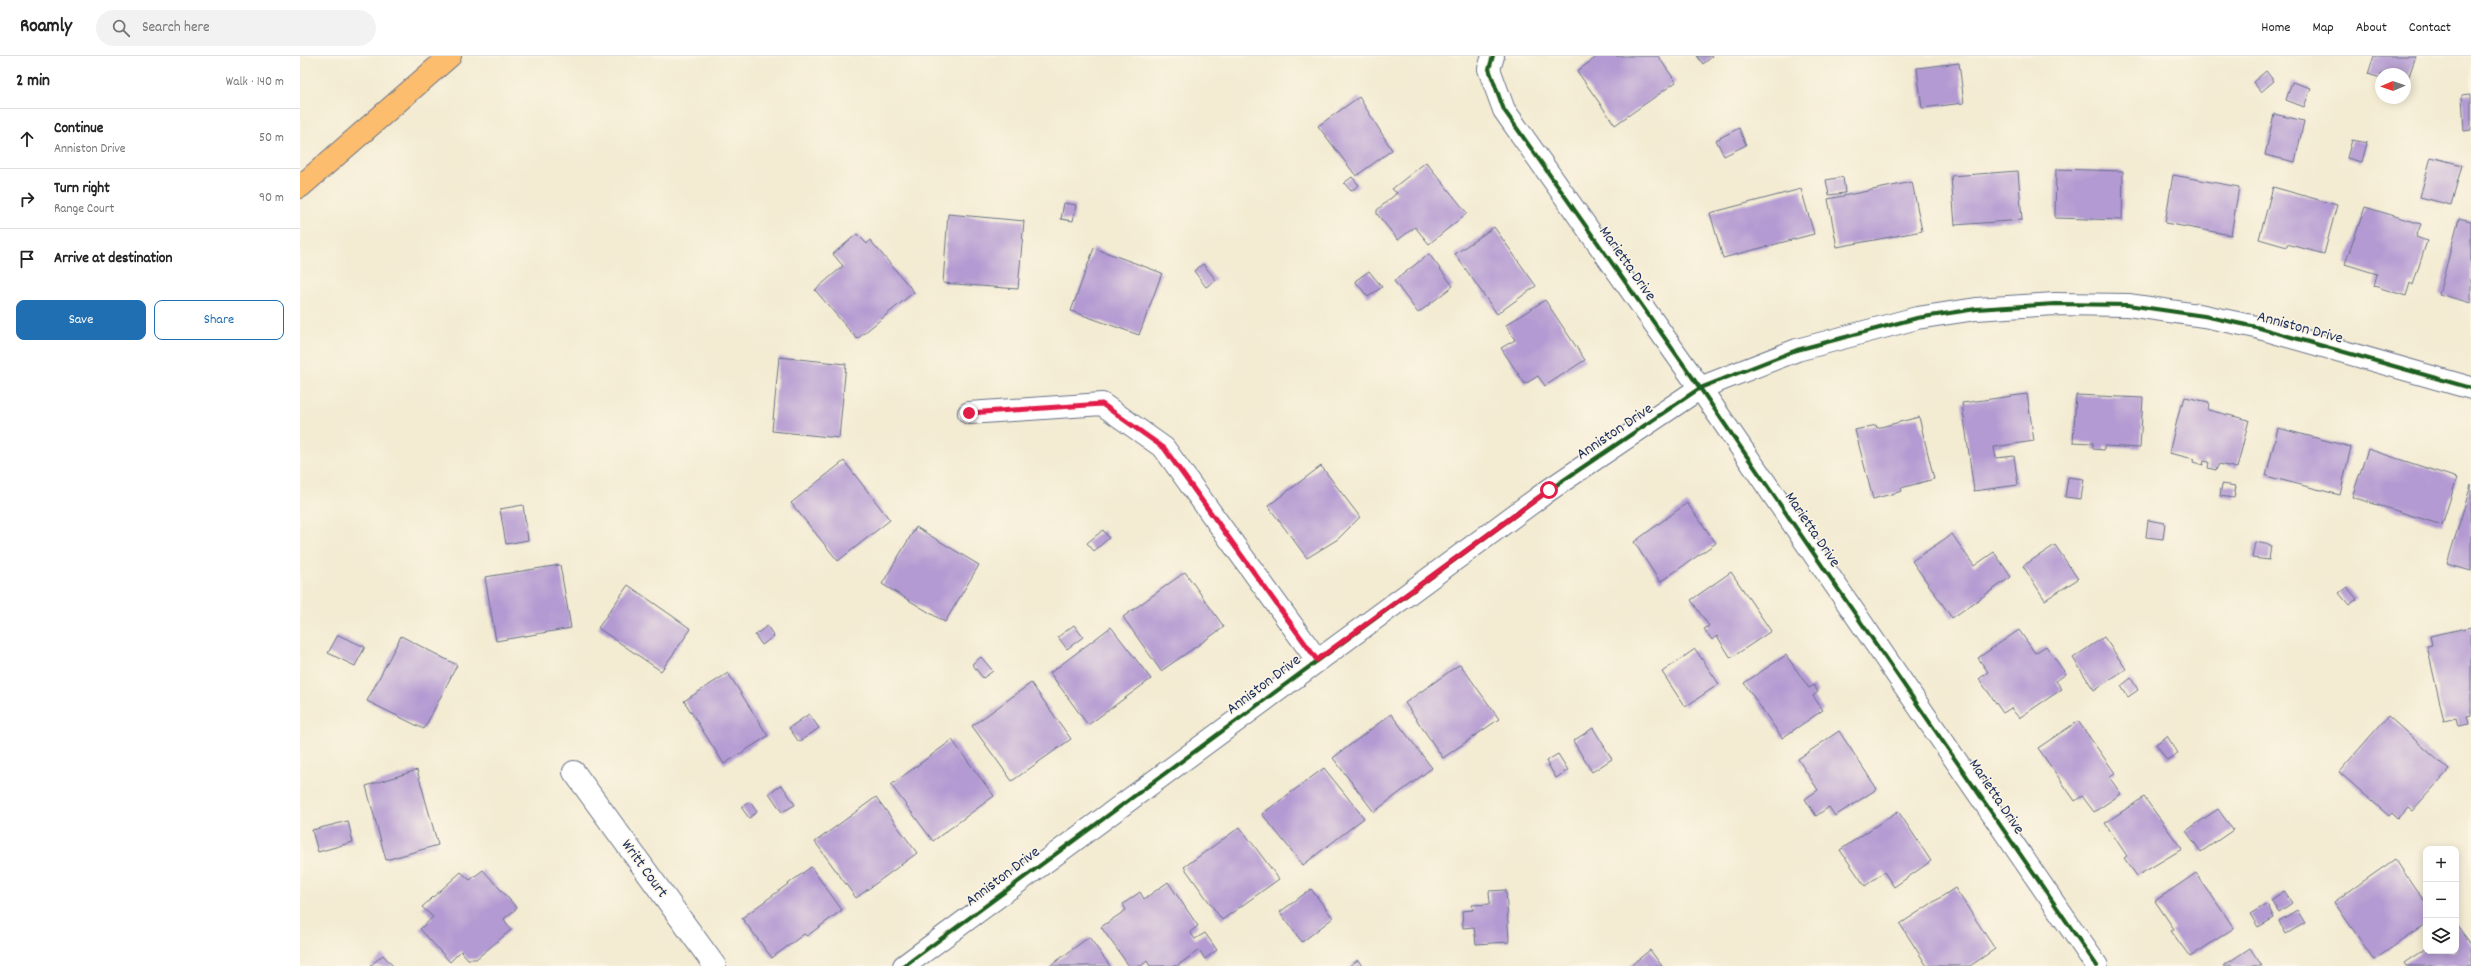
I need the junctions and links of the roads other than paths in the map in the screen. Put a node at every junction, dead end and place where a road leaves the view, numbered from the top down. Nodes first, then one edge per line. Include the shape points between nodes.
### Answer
1 (449, 56) edge
2 (1493, 56) edge
3 (300, 187) edge
4 (1700, 388) junction
5 (2471, 388) edge
6 (969, 413) dead end
7 (1317, 660) junction
8 (574, 772) dead end
9 (715, 966) edge
10 (904, 966) edge
11 (2097, 966) edge

1 - 3 highway
2 - 4 street, Marietta Drive via 1489,69 1504,110
4 - 5 street, Anniston Drive via 1797,350 1917,318 1976,309 2055,304 2128,305 2204,316
4 - 7 street, Anniston Drive via 1549,490
4 - 11 street, Marietta Drive
6 - 7 street via 1102,404 1164,448
7 - 10 street, Anniston Drive
8 - 9 street, Writt Court

